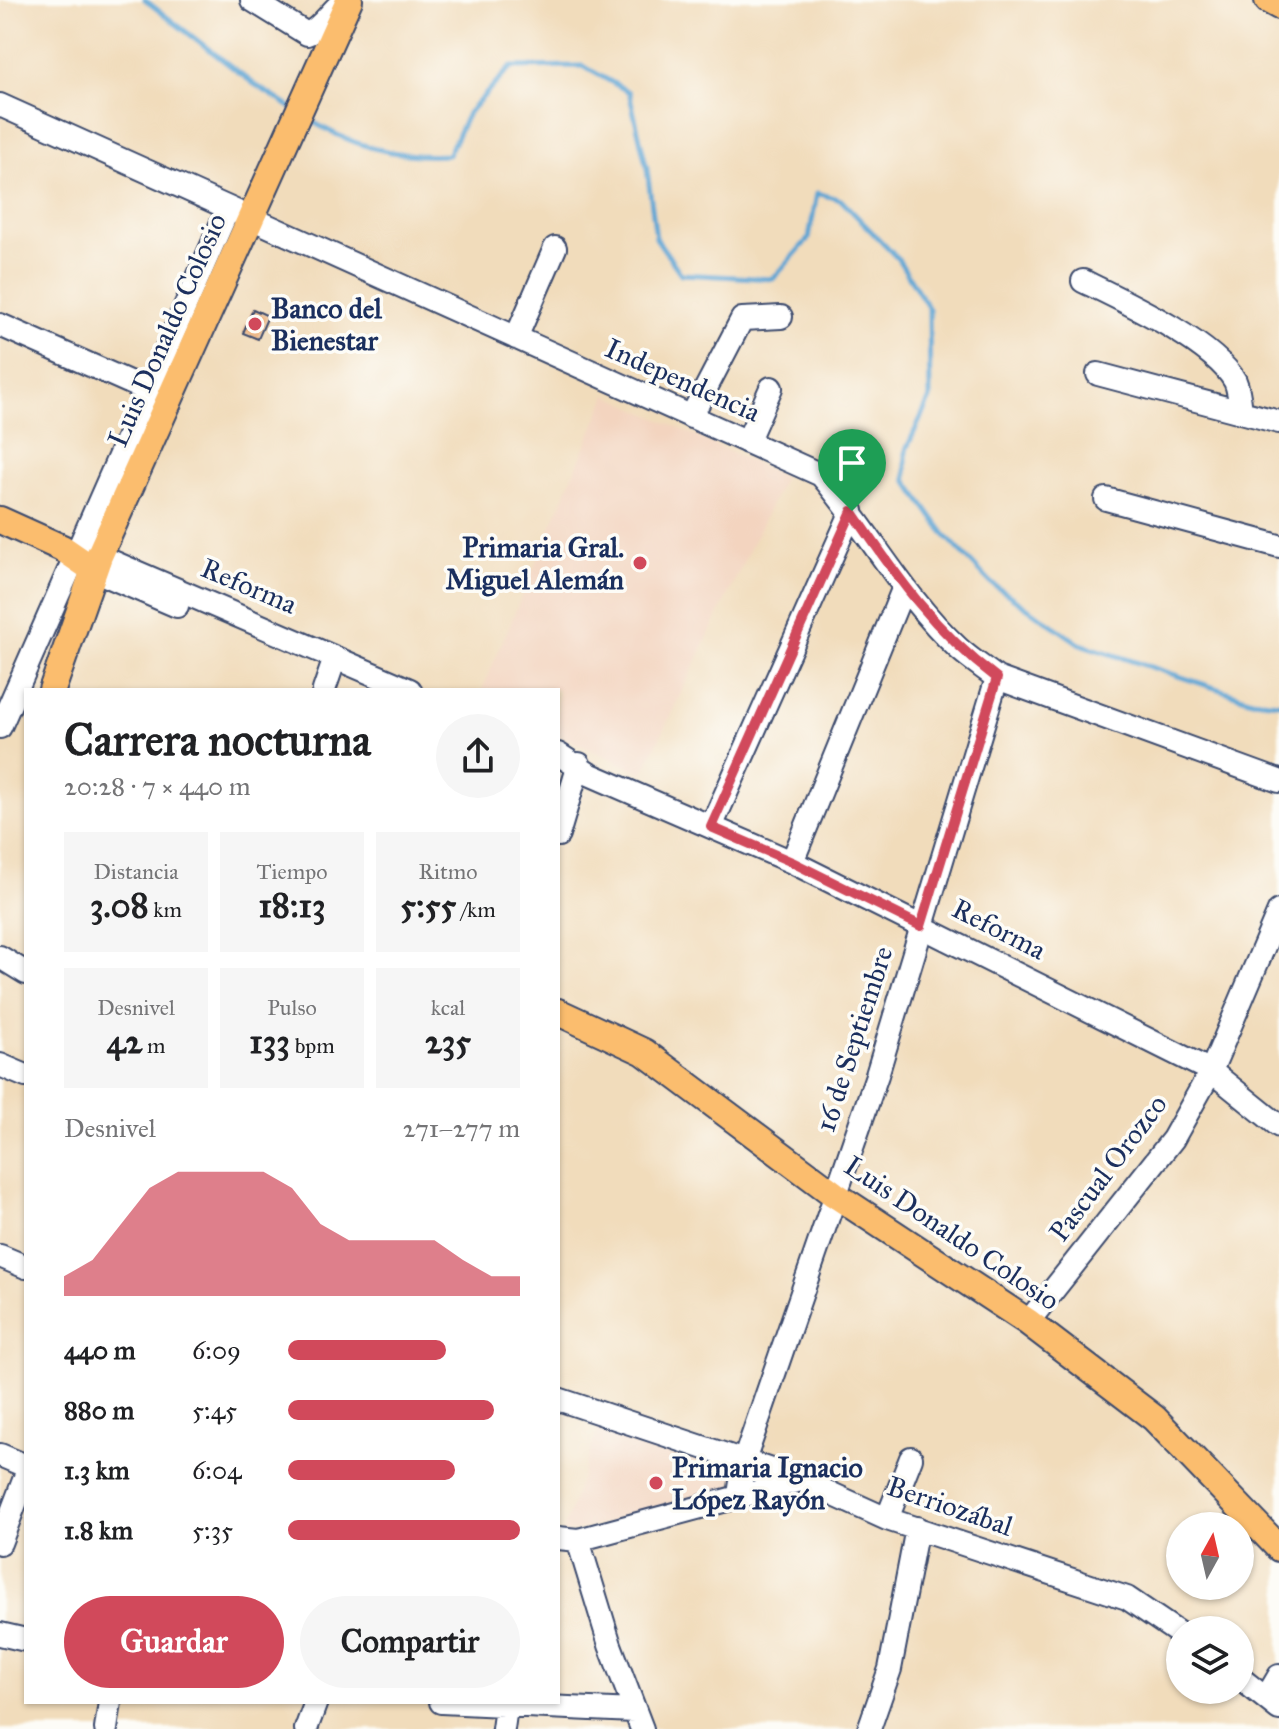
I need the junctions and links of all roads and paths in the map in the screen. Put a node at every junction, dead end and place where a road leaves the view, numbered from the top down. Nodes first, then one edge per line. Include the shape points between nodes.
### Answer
1 (252, 0) edge
2 (347, 0) edge
3 (1268, 0) edge
4 (1279, 6) edge
5 (0, 105) edge
6 (228, 209) junction
7 (252, 219) junction
8 (555, 248) dead end
9 (1083, 281) dead end
10 (781, 317) dead end
11 (0, 325) edge
12 (516, 338) junction
13 (1098, 374) dead end
14 (771, 388) dead end
15 (158, 395) junction
16 (1241, 412) junction
17 (691, 417) junction
18 (1279, 422) edge
19 (747, 442) junction
20 (1106, 499) dead end
21 (852, 511) junction
22 (0, 520) edge
23 (1279, 546) edge
24 (81, 557) junction
25 (904, 587) junction
26 (330, 673) edge
27 (997, 678) junction
28 (52, 688) edge
29 (372, 688) edge
30 (401, 688) edge
31 (3, 714) edge
32 (560, 756) edge
33 (575, 770) edge
34 (1279, 781) edge
35 (560, 827) edge
36 (711, 827) junction
37 (792, 862) junction
38 (1279, 911) edge
39 (921, 926) junction
40 (0, 957) edge
41 (24, 972) edge
42 (560, 1013) edge
43 (0, 1065) edge
44 (1211, 1071) junction
45 (24, 1075) edge
46 (1279, 1126) edge
47 (834, 1194) junction
48 (0, 1256) edge
49 (24, 1266) edge
50 (1028, 1322) junction
51 (560, 1400) edge
52 (0, 1455) edge
53 (911, 1458) dead end
54 (744, 1461) junction
55 (24, 1465) edge
56 (24, 1480) edge
57 (801, 1480) junction
58 (739, 1495) junction
59 (887, 1519) junction
60 (917, 1528) junction
61 (568, 1539) edge
62 (0, 1543) edge
63 (1279, 1548) edge
64 (1166, 1624) edge
65 (0, 1634) edge
66 (24, 1640) edge
67 (1279, 1676) edge
68 (1254, 1689) edge
69 (110, 1704) edge
70 (315, 1704) edge
71 (449, 1704) edge
72 (1272, 1704) edge
73 (504, 1718) edge
74 (638, 1720) edge
75 (106, 1729) edge
76 (306, 1729) edge
77 (869, 1729) edge

1 - 2 street, Luis Donaldo Colosio via 307,34
2 - 7 main road, Luis Donaldo Colosio
3 - 4 main road
5 - 6 street, Independencia
6 - 7 street, Independencia
6 - 15 street, Luis Donaldo Colosio
7 - 12 street, Independencia
7 - 15 main road, Luis Donaldo Colosio
8 - 12 street
9 - 16 street via 1221,362 1237,384
10 - 17 street via 742,319
11 - 15 street
12 - 17 street, Independencia
13 - 16 street
14 - 19 street
15 - 24 main road, Luis Donaldo Colosio
16 - 18 street
17 - 19 street, Independencia
19 - 21 street, Independencia via 821,475
20 - 23 street
21 - 25 street, Independencia
21 - 36 street
22 - 24 main road, Reforma
24 - 26 street, Reforma via 192,604
24 - 28 main road, Luis Donaldo Colosio
24 - 31 street
25 - 27 street, Independencia via 958,649
25 - 37 street
26 - 29 street, Reforma
26 - 30 street, Reforma
27 - 34 street, Independencia
27 - 39 street, 16 de Septiembre
32 - 33 street, Reforma
33 - 35 street
33 - 36 street, Reforma
36 - 37 street, Reforma
37 - 39 street, Reforma
38 - 44 street, Pascual Orozco
39 - 44 street, Reforma
39 - 47 street, 16 de Septiembre via 877,1075
40 - 41 street
42 - 47 main road, Luis Donaldo Colosio via 644,1052
43 - 45 street
44 - 46 street, Reforma
44 - 50 street, Pascual Orozco via 1173,1139
47 - 50 main road, Luis Donaldo Colosio
47 - 54 street, 16 de Septiembre
48 - 49 street
50 - 63 main road, Luis Donaldo Colosio via 1154,1418
51 - 54 street, Berriozábal
52 - 55 street
53 - 59 street
54 - 57 street, Berriozábal
54 - 58 street, 16 de Septiembre
56 - 62 street
57 - 58 street
57 - 59 street, Berriozábal
58 - 61 street
59 - 60 street, Berriozábal
60 - 64 street, Berriozábal via 1127,1598
60 - 77 street via 890,1669
61 - 74 street
65 - 66 street
67 - 72 street
68 - 72 street
69 - 75 street
70 - 76 street
71 - 73 street
73 - 74 street

